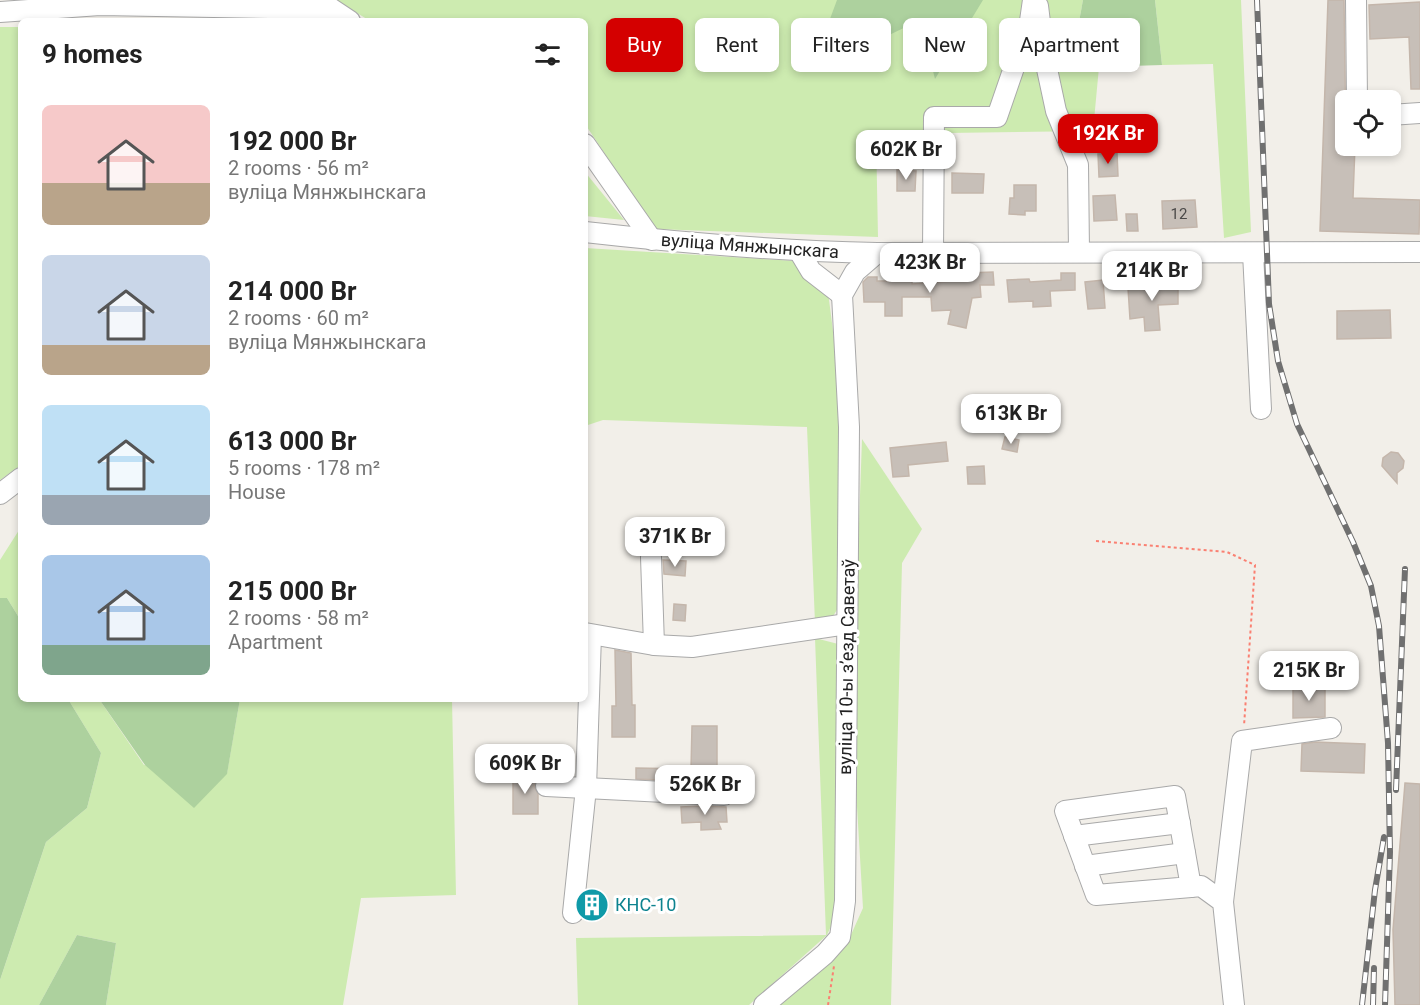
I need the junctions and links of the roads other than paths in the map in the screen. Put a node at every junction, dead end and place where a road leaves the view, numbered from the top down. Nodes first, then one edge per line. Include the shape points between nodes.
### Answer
1 (1034, 0) edge
2 (1038, 0) edge
3 (1356, 0) edge
4 (0, 12) edge
5 (346, 18) edge
6 (1357, 90) edge
7 (1420, 113) edge
8 (1401, 114) edge
9 (588, 148) edge
10 (588, 232) edge
11 (652, 240) junction
12 (799, 251) junction
13 (933, 252) junction
14 (1079, 252) junction
15 (1420, 252) edge
16 (876, 253) junction
17 (1253, 253) junction
18 (842, 295) junction
19 (1261, 409) dead end
20 (18, 480) edge
21 (0, 494) edge
22 (651, 557) dead end
23 (847, 624) junction
24 (588, 634) edge
25 (654, 645) junction
26 (587, 702) edge
27 (1331, 728) dead end
28 (546, 786) dead end
29 (586, 788) junction
30 (724, 795) dead end
31 (1180, 823) junction
32 (1074, 836) junction
33 (1185, 853) junction
34 (1085, 866) junction
35 (1191, 887) junction
36 (1223, 903) junction
37 (573, 913) dead end
38 (764, 1005) edge
39 (1234, 1005) edge

1 - 13 street via 997,117 934,117
2 - 14 street via 1056,111 1078,165
3 - 6 street
4 - 5 street via 100,5 332,9
7 - 8 street
9 - 11 street
10 - 11 street, вуліца Мянжынскага
11 - 12 street, вуліца Мянжынскага
12 - 16 street, вуліца Мянжынскага
12 - 18 street via 811,271
13 - 14 street, вуліца Мянжынскага
13 - 16 street, вуліца Мянжынскага
14 - 17 street, вуліца Мянжынскага
15 - 17 street, вуліца Мянжынскага
16 - 18 street via 855,272
17 - 19 street
18 - 23 street, вуліца 10-ы зʼезд Саветаў via 849,427
20 - 21 street
22 - 25 street
23 - 25 street via 692,647
23 - 38 street, вуліца 10-ы зʼезд Саветаў via 844,901 840,937
24 - 25 street
26 - 29 street
27 - 36 street via 1242,741
28 - 29 street
29 - 30 street
29 - 37 street
31 - 32 street
31 - 32 street via 1175,796 1065,811
31 - 33 street
32 - 34 street
33 - 34 street
33 - 35 street
34 - 35 street via 1096,895
35 - 36 street via 1201,886
36 - 39 street

